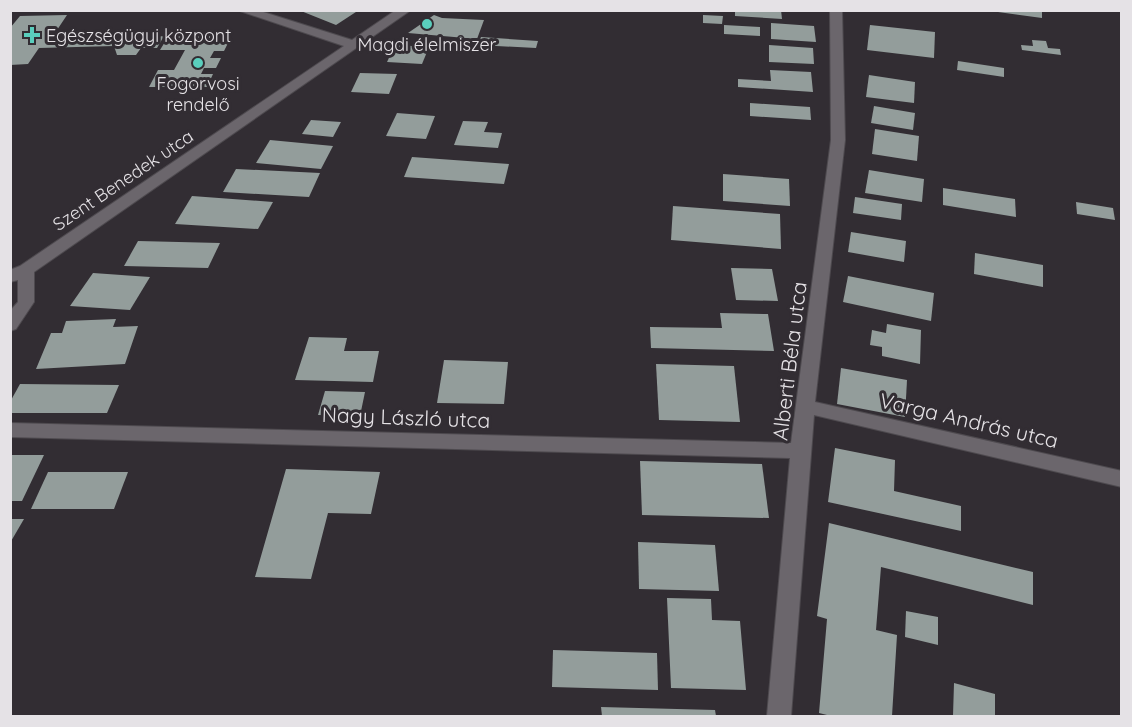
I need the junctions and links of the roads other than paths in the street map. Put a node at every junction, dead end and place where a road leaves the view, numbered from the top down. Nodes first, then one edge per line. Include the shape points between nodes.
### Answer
1 (243, 10) edge
2 (405, 10) edge
3 (836, 10) edge
4 (354, 45) junction
5 (18, 274) edge
6 (10, 325) edge
7 (807, 407) junction
8 (10, 430) edge
9 (800, 451) junction
10 (1122, 479) edge
11 (779, 717) edge

1 - 4 street
2 - 4 street, Szent Benedek utca
3 - 7 street, Alberti Béla utca via 838,140
4 - 5 street, Szent Benedek utca
5 - 6 street via 26,302
7 - 9 street, Alberti Béla utca
7 - 10 street, Varga András utca
8 - 9 street, Nagy László utca
9 - 11 street, Alberti Béla utca

